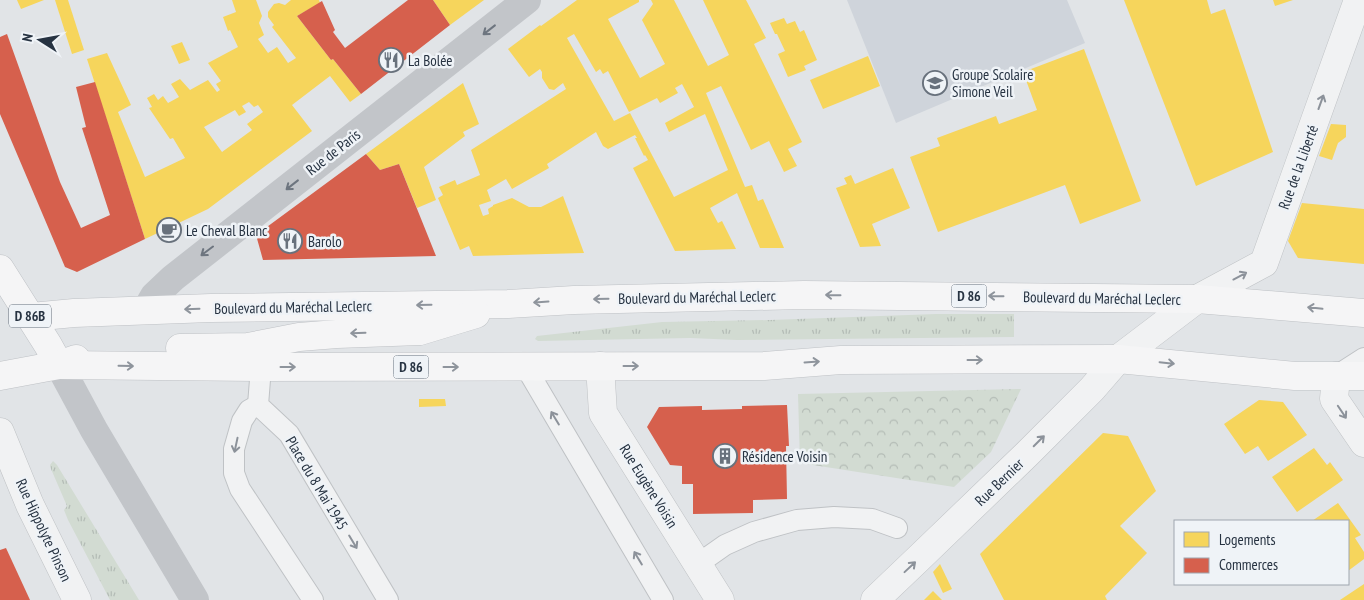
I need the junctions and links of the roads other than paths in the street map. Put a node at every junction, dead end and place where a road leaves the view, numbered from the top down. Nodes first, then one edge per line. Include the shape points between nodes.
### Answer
1 (527, 0) edge
2 (1358, 0) edge
3 (0, 269) edge
4 (7, 299) edge
5 (1197, 299) junction
6 (508, 304) junction
7 (146, 310) junction
8 (1364, 313) edge
9 (31, 317) junction
10 (1364, 358) edge
11 (1118, 359) junction
12 (59, 365) junction
13 (525, 366) junction
14 (600, 366) junction
15 (261, 367) junction
16 (0, 376) edge
17 (1336, 376) junction
18 (1364, 376) edge
19 (258, 405) junction
20 (0, 432) edge
21 (1364, 444) edge
22 (897, 528) dead end
23 (698, 564) junction
24 (77, 600) edge
25 (195, 600) edge
26 (313, 600) edge
27 (388, 600) edge
28 (663, 600) edge
29 (720, 600) edge
30 (874, 600) edge

1 -> 7 street, Rue de Paris via 198,257 154,296
5 -> 2 street, Rue de la Liberté via 1264,263
3 - 4 main road, D 86B
4 - 9 main road, D 86B
5 -> 6 main road, Boulevard du Maréchal Leclerc / D 86 via 804,295
8 -> 5 main road, Boulevard du Maréchal Leclerc / D 86
5 - 11 street, Rue de la Liberté
6 -> 7 main road, Boulevard du Maréchal Leclerc / D 86
6 -> 12 main road via 420,331 318,336 248,347 108,348
7 - 9 main road, Boulevard du Maréchal Leclerc / D 86
9 - 12 main road, D 86B
10 - 17 lane
14 -> 11 main road, D 86 via 764,366 841,360
11 -> 17 main road, D 86 via 1295,376
30 -> 11 street, Rue Bernier via 1027,454
12 -> 15 main road, D 86
12 - 16 main road
12 - 25 street
13 - 14 main road, D 86
15 -> 13 main road, D 86
28 -> 13 lane
14 - 23 street, Rue Eugène Voisin via 603,413
15 - 19 lane
17 - 18 main road, D 86
17 -> 21 street via 1334,398
19 -> 26 lane via 248,410 242,421 234,449 234,473 240,489
19 -> 27 lane, Place du 8 Mai 1945 via 289,434
20 - 24 street, Rue Hippolyte Pinson via 30,505
22 - 23 lane via 872,519 834,517 797,520 754,532 725,545
23 - 29 street, Rue Eugène Voisin

